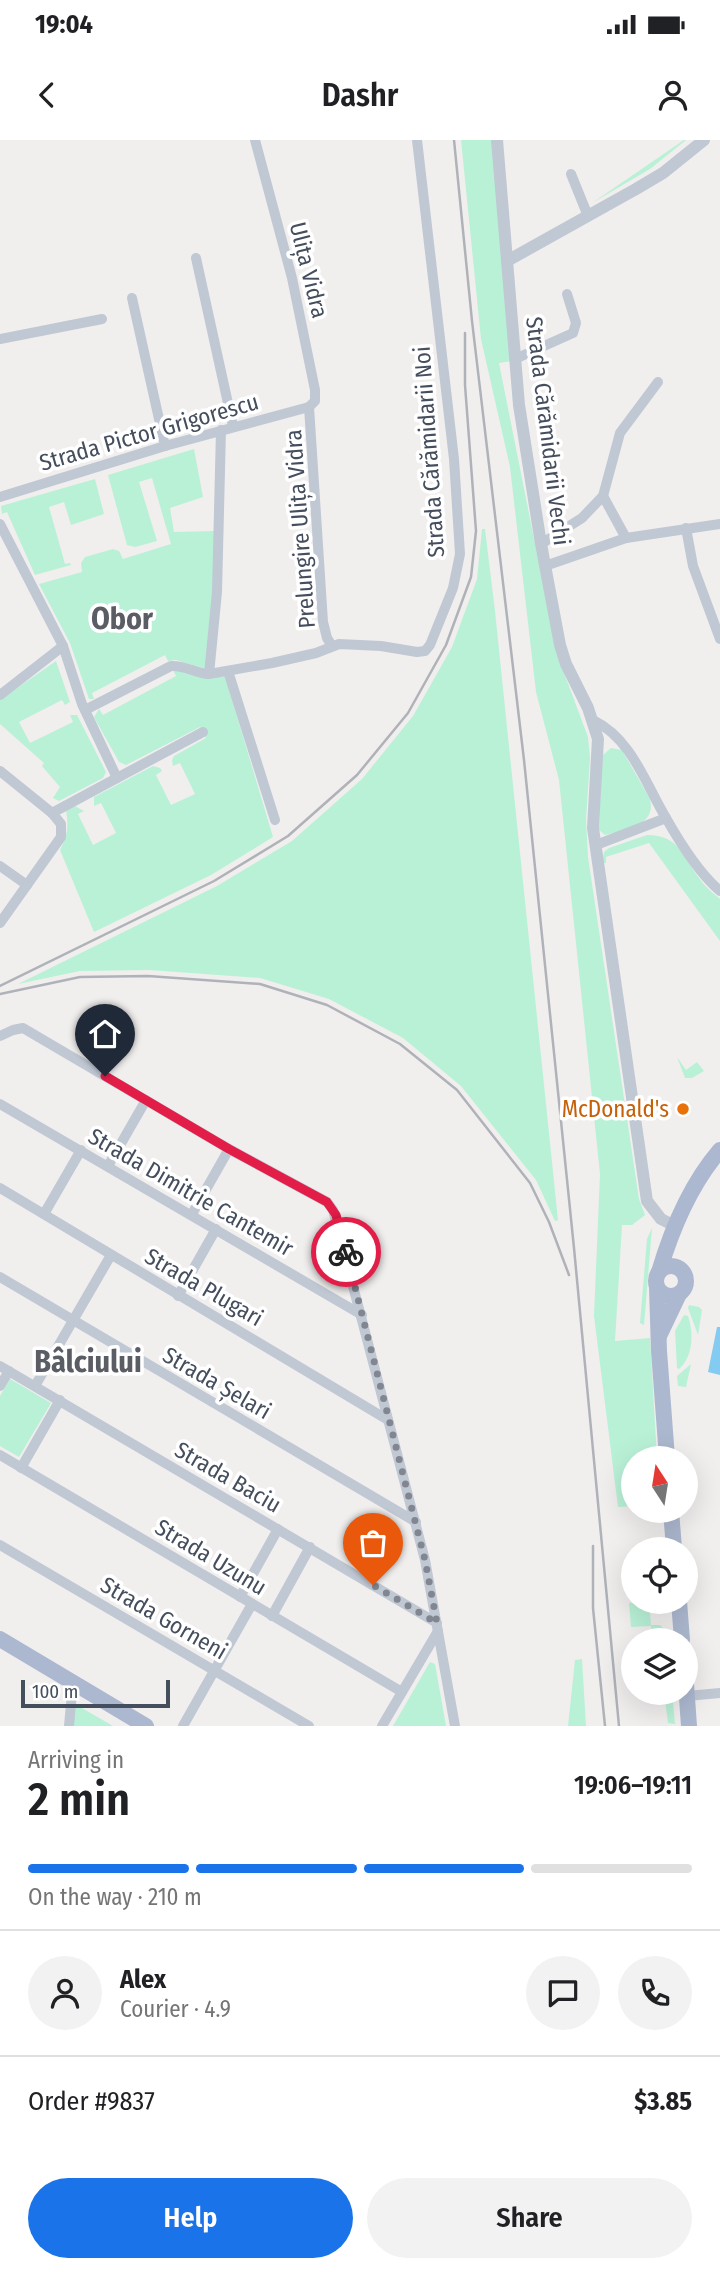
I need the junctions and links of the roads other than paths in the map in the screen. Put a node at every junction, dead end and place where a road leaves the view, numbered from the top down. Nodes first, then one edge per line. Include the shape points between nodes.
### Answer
1 (255, 140) edge
2 (417, 140) edge
3 (497, 140) edge
4 (704, 140) edge
5 (571, 174) dead end
6 (588, 216) junction
7 (196, 258) dead end
8 (508, 261) junction
9 (567, 294) dead end
10 (132, 298) dead end
11 (102, 319) dead end
12 (0, 339) edge
13 (515, 359) junction
14 (658, 382) dead end
15 (309, 407) junction
16 (233, 426) junction
17 (222, 429) junction
18 (165, 446) junction
19 (603, 496) junction
20 (0, 497) edge
21 (0, 524) edge
22 (720, 524) edge
23 (686, 528) junction
24 (626, 538) junction
25 (541, 544) junction
26 (545, 566) junction
27 (720, 639) edge
28 (63, 646) junction
29 (332, 646) junction
30 (228, 671) junction
31 (209, 674) junction
32 (0, 695) edge
33 (85, 710) junction
34 (593, 720) junction
35 (203, 732) dead end
36 (0, 771) edge
37 (117, 778) junction
38 (52, 813) junction
39 (666, 818) junction
40 (275, 820) dead end
41 (596, 845) junction
42 (0, 866) edge
43 (27, 885) junction
44 (720, 891) edge
45 (0, 923) edge
46 (0, 1036) edge
47 (146, 1100) junction
48 (0, 1104) edge
49 (229, 1149) junction
50 (81, 1150) junction
51 (720, 1150) edge
52 (108, 1166) junction
53 (0, 1188) edge
54 (44, 1214) junction
55 (192, 1214) junction
56 (675, 1226) junction
57 (216, 1229) junction
58 (111, 1255) junction
59 (682, 1272) junction
60 (0, 1277) edge
61 (658, 1280) junction
62 (679, 1294) junction
63 (178, 1296) junction
64 (362, 1315) junction
65 (73, 1321) junction
66 (658, 1339) junction
67 (4, 1368) edge
68 (0, 1386) edge
69 (35, 1386) junction
70 (60, 1400) junction
71 (388, 1420) junction
72 (666, 1446) edge
73 (0, 1455) edge
74 (21, 1468) junction
75 (416, 1522) junction
76 (278, 1529) junction
77 (0, 1545) edge
78 (310, 1547) junction
79 (240, 1597) junction
80 (252, 1604) junction
81 (272, 1616) junction
82 (438, 1627) junction
83 (0, 1639) edge
84 (215, 1670) junction
85 (73, 1682) junction
86 (698, 1691) edge
87 (402, 1692) junction
88 (720, 1693) edge
89 (688, 1705) edge
90 (69, 1726) edge
91 (146, 1726) edge
92 (183, 1726) edge
93 (309, 1726) edge
94 (382, 1726) edge
95 (455, 1726) edge
96 (689, 1726) edge

1 - 15 street, Ulița Vidra via 316,390
2 - 29 street, Strada Cărămidarii Noi via 454,459 460,554 439,627 425,651
3 - 8 street, Strada Cărămidarii Vechi
4 - 6 street via 663,173
5 - 6 street
6 - 8 street
7 - 16 street
8 - 13 street, Strada Cărămidarii Vechi
9 - 13 street via 576,323 573,333
10 - 18 street
11 - 12 street
13 - 25 street, Strada Cărămidarii Vechi
14 - 19 street via 621,433
15 - 16 street, Strada Pictor Grigorescu
15 - 29 street, Prelungire Ulița Vidra via 323,622
16 - 17 street, Strada Pictor Grigorescu
17 - 18 street, Strada Pictor Grigorescu
17 - 31 street
18 - 20 street, Strada Pictor Grigorescu
19 - 24 street
19 - 25 street via 582,518
21 - 28 street
22 - 23 street
23 - 24 street
23 - 27 street via 695,571
24 - 26 street
25 - 26 street, Strada Cărămidarii Vechi
26 - 34 street, Strada Cărămidarii Vechi via 563,655
28 - 32 street
28 - 33 street
29 - 30 street, Strada Cărămidarii Noi
30 - 31 street, Strada Cărămidarii Noi
30 - 40 street
31 - 33 street, Strada Cărămidarii Noi via 171,666
33 - 37 street
34 - 39 street, Strada Cărămidarii Vechi via 626,748
34 - 41 street, Strada Cărămidarii Vechi via 599,751 593,814
35 - 37 street
36 - 38 street
37 - 38 street
38 - 43 street via 61,824 61,837
39 - 41 street
39 - 44 street, Strada Cărămidarii Vechi
41 - 56 street, Strada Cărămidarii Vechi via 647,1201 661,1219
42 - 43 street
43 - 45 street
46 - 47 street via 23,1028
47 - 49 street
47 - 52 street
48 - 50 street, Strada Dimitrie Cantemir
49 - 55 street
49 - 64 street via 331,1206
50 - 52 street, Strada Dimitrie Cantemir
50 - 54 street
51 - 56 main road via 703,1171
52 - 55 street, Strada Dimitrie Cantemir
53 - 54 street, Strada Plugari
54 - 58 street, Strada Plugari
55 - 57 street, Strada Dimitrie Cantemir
56 - 59 main road
56 - 61 main road
57 - 63 street
57 - 64 street, Strada Dimitrie Cantemir
58 - 63 street, Strada Plugari
58 - 65 street
59 - 61 main road via 671,1266
59 - 62 main road via 685,1286
60 - 65 street, Strada Șelari
61 - 62 main road via 666,1296
61 - 66 main road
62 - 66 main road
63 - 71 street, Strada Plugari
64 - 71 street
65 - 69 street
65 - 75 street, Strada Șelari
66 - 72 main road
67 - 68 street
67 - 69 street, Strada Baciu
69 - 70 street, Strada Baciu
70 - 74 street
70 - 76 street, Strada Baciu
71 - 75 street
73 - 74 street, Strada Uzunu
74 - 79 street, Strada Uzunu
75 - 82 street
76 - 78 street, Strada Baciu
76 - 79 street
77 - 84 street, Strada Gorneni
78 - 81 street
78 - 82 street, Strada Baciu
79 - 80 street, Strada Uzunu
80 - 81 street, Strada Uzunu
80 - 84 street
81 - 87 street, Strada Uzunu
82 - 87 street
82 - 95 street
83 - 85 main road
84 - 92 street
84 - 93 street, Strada Gorneni
85 - 90 street
85 - 91 main road
86 - 88 street
87 - 94 street
89 - 96 main road

